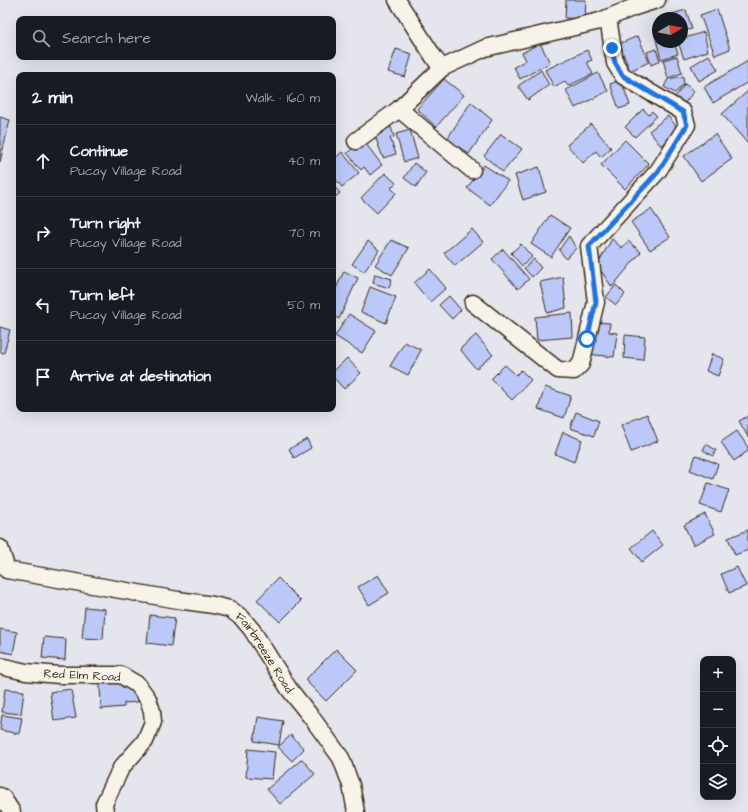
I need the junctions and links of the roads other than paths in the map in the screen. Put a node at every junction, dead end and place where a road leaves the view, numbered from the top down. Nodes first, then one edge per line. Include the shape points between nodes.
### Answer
1 (397, 0) edge
2 (657, 0) edge
3 (608, 18) junction
4 (442, 68) junction
5 (399, 109) junction
6 (356, 141) dead end
7 (472, 170) dead end
8 (473, 303) dead end
9 (0, 548) edge
10 (3, 573) edge
11 (0, 666) edge
12 (1, 798) edge
13 (12, 812) edge
14 (105, 812) edge
15 (356, 812) edge

1 - 4 street
2 - 3 street
3 - 4 street via 485,48
3 - 8 street via 615,63 623,76 683,112 687,125 658,172 589,246 596,302 581,364 574,371 558,370
4 - 5 street
5 - 6 street
5 - 7 street
9 - 10 street
10 - 15 street, Fairbreeze Road via 230,609 252,630 289,689 341,758 352,785
11 - 14 street, Red Elm Road via 26,672 59,675 121,675 138,684 148,699 153,722 145,741 121,768 104,804
12 - 13 street

